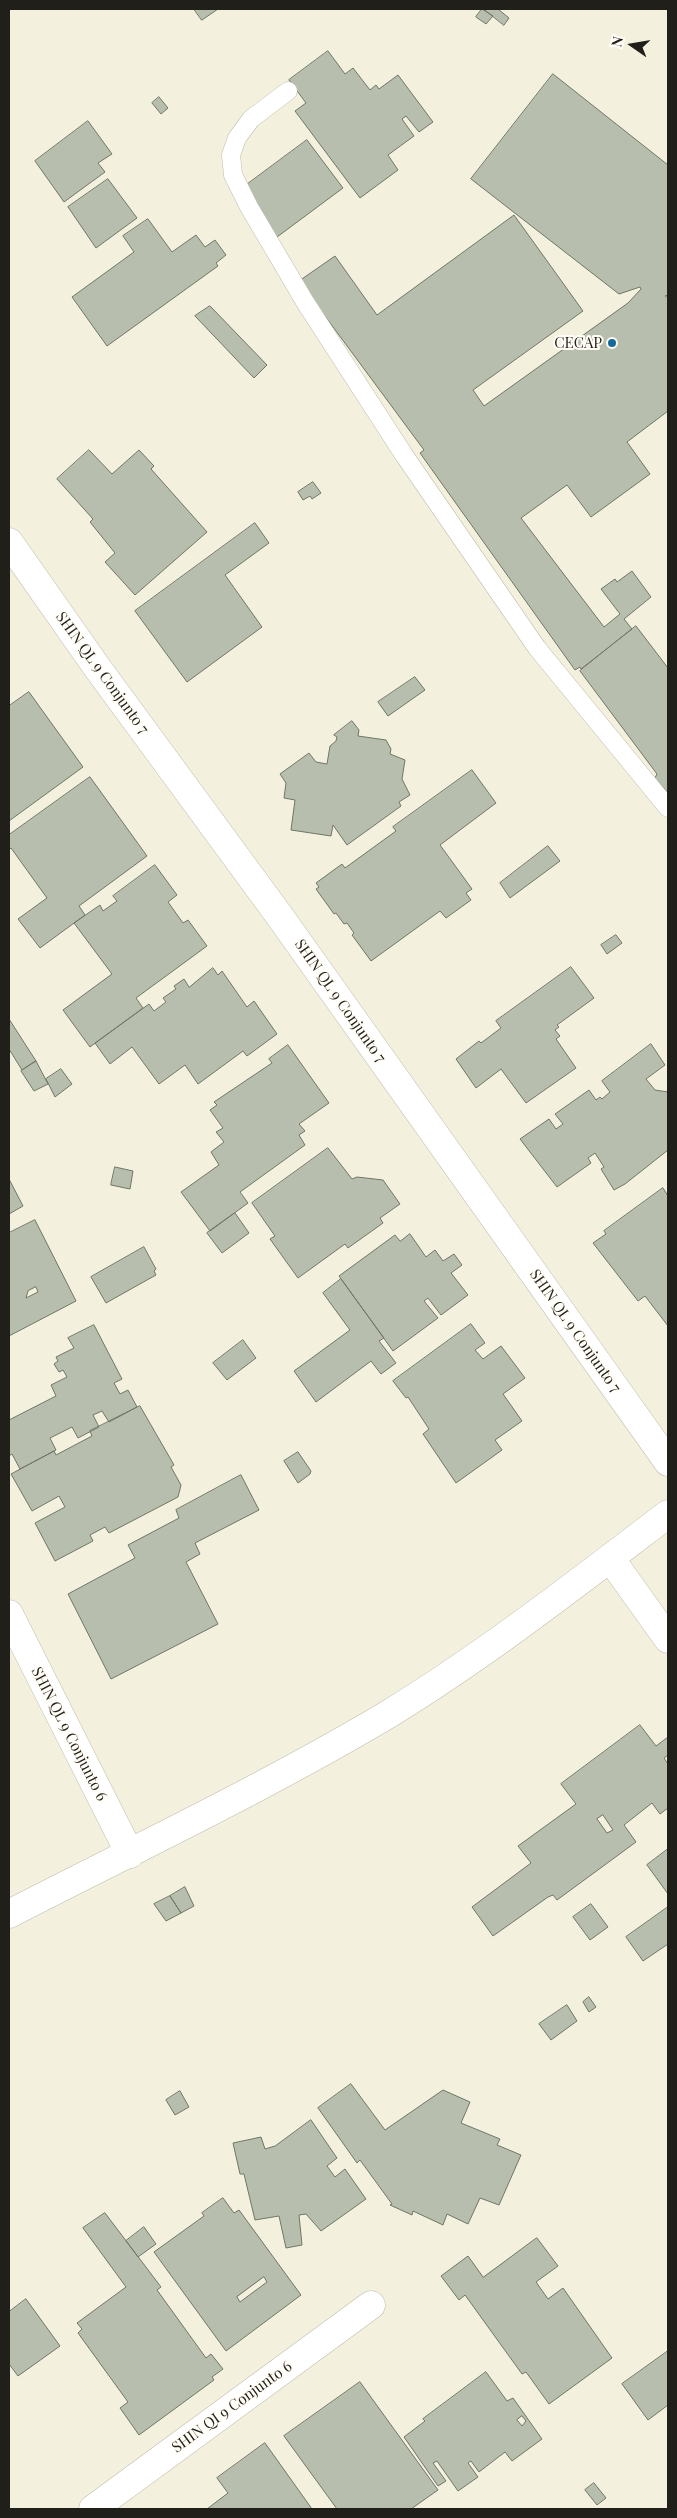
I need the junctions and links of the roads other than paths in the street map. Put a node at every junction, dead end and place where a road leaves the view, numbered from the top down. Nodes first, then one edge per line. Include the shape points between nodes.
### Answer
1 (288, 91) dead end
2 (9, 542) edge
3 (668, 808) edge
4 (668, 1462) edge
5 (668, 1514) edge
6 (610, 1558) junction
7 (9, 1614) edge
8 (668, 1639) edge
9 (130, 1854) junction
10 (9, 1914) edge
11 (371, 2306) dead end
12 (93, 2509) edge

1 - 3 lane via 251,119 237,138 231,155 233,175 249,207 305,302 404,455 536,648
2 - 4 street, SHIN QL 9 Conjunto 7 via 293,934
5 - 6 street
6 - 8 street
6 - 9 street via 490,1648 387,1714 278,1777
7 - 9 street, SHIN QL 9 Conjunto 6
9 - 10 street
11 - 12 street, SHIN QI 9 Conjunto 6

